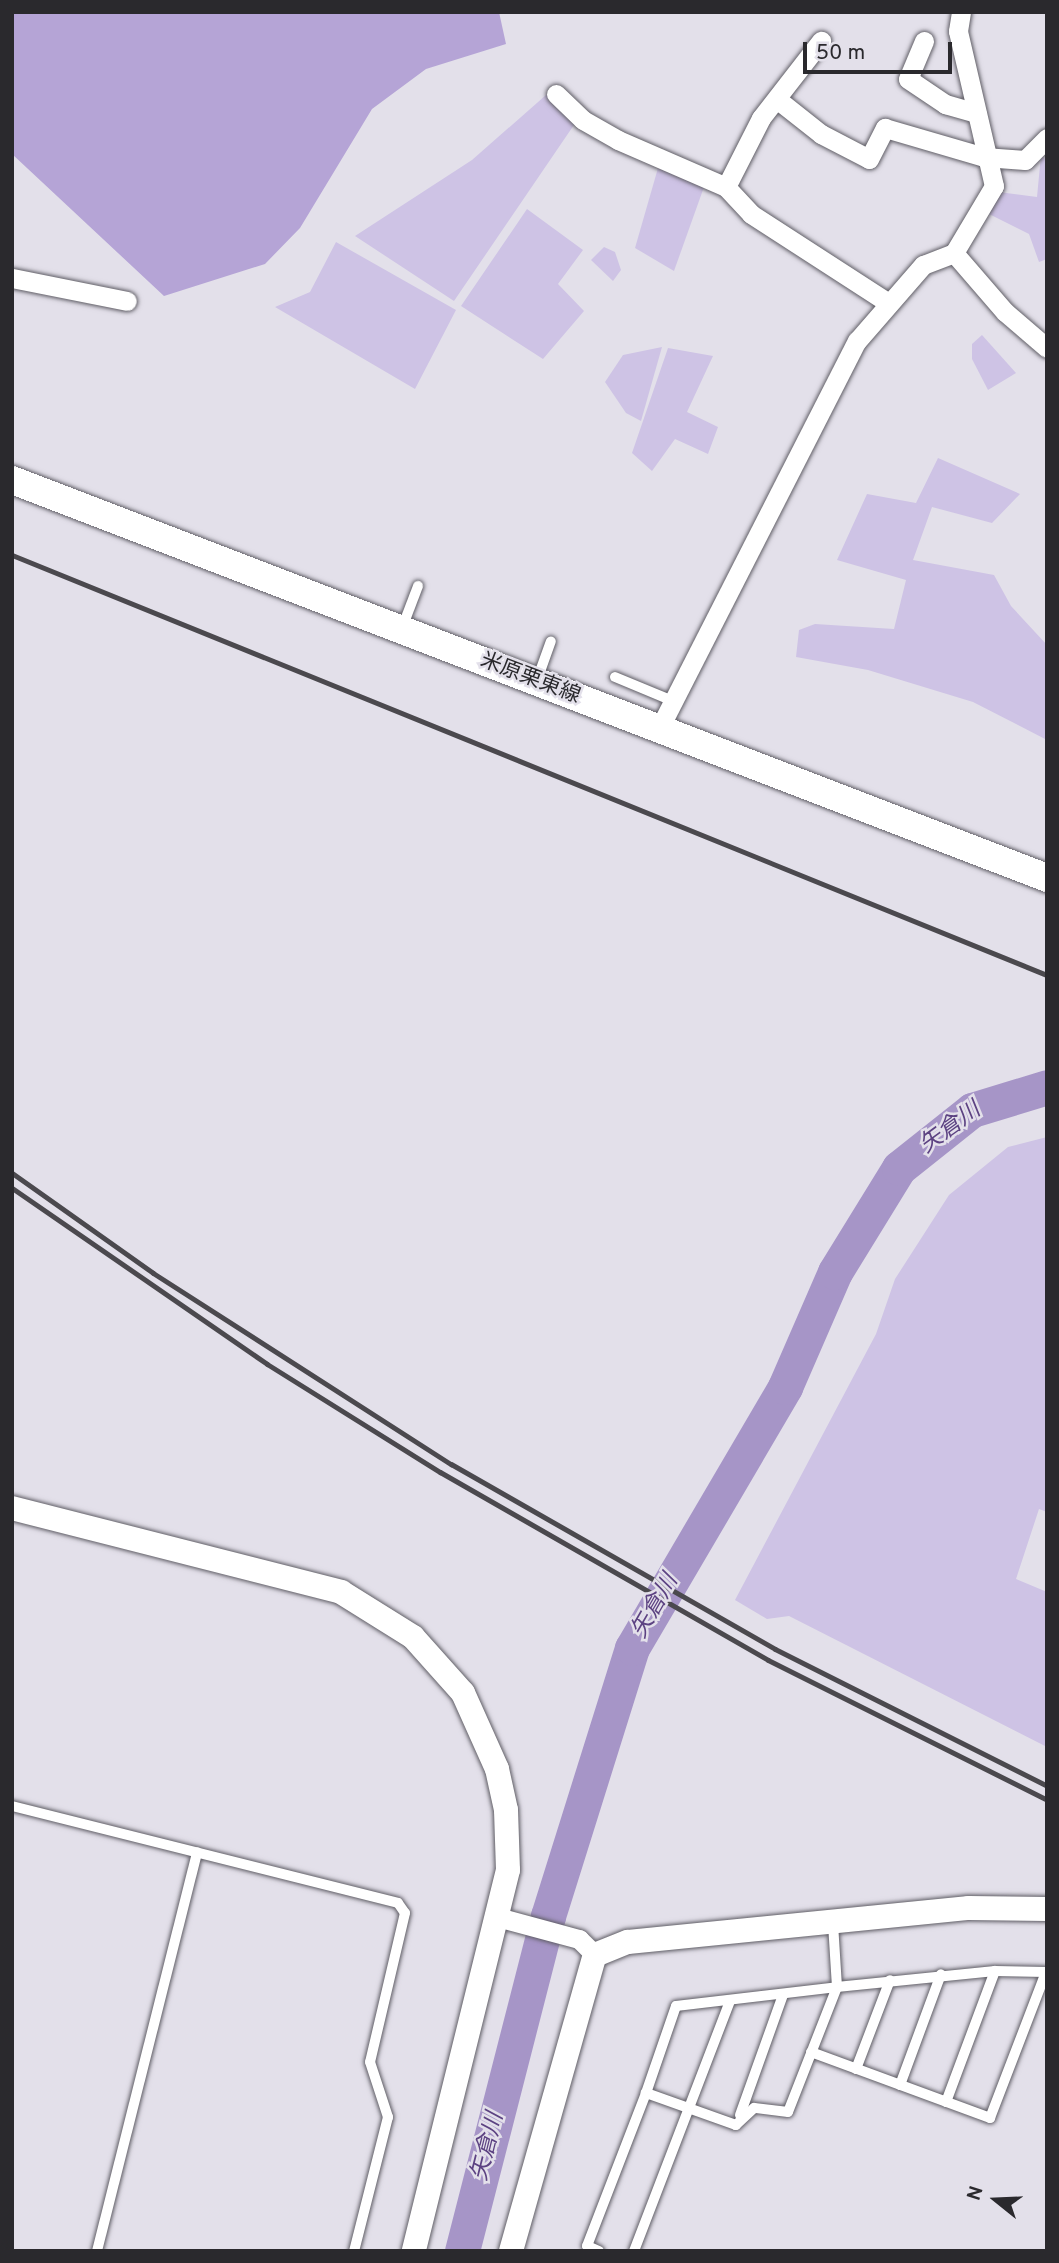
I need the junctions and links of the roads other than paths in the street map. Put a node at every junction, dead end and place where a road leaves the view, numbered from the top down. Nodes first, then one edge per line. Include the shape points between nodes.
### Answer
1 (961, 12) edge
2 (821, 41) dead end
3 (924, 41) dead end
4 (556, 94) dead end
5 (778, 100) junction
6 (977, 113) junction
7 (1047, 138) edge
8 (985, 157) junction
9 (726, 187) junction
10 (954, 253) junction
11 (12, 278) edge
12 (127, 301) dead end
13 (887, 302) junction
14 (1047, 348) edge
15 (12, 480) edge
16 (418, 586) dead end
17 (401, 629) junction
18 (551, 641) dead end
19 (615, 677) dead end
20 (536, 681) junction
21 (673, 702) junction
22 (659, 729) junction
23 (1047, 878) edge
24 (12, 1508) edge
25 (12, 1805) edge
26 (197, 1852) junction
27 (1047, 1909) edge
28 (506, 1919) junction
29 (833, 1923) junction
30 (587, 1947) junction
31 (995, 1971) junction
32 (940, 1974) junction
33 (890, 1980) junction
34 (837, 1987) junction
35 (783, 1995) junction
36 (729, 2003) junction
37 (811, 2052) junction
38 (856, 2069) junction
39 (900, 2085) junction
40 (646, 2093) junction
41 (946, 2102) junction
42 (687, 2108) junction
43 (740, 2115) junction
44 (97, 2251) edge
45 (354, 2251) edge
46 (415, 2251) edge
47 (511, 2251) edge
48 (599, 2251) edge
49 (634, 2251) edge

1 - 6 street via 958,31
2 - 5 street
3 - 6 street via 908,79 945,104
4 - 9 street via 583,120 618,140
5 - 8 street via 821,134 869,159 885,128
5 - 9 street via 761,118
6 - 8 street
7 - 8 street via 1025,160
8 - 10 street via 993,186
9 - 13 street via 751,214
10 - 13 street via 923,265
10 - 14 street via 1005,312
11 - 12 street
13 - 21 street via 826,398
15 - 17 main road, 米原栗東線
16 - 17 lane
17 - 20 main road, 米原栗東線
18 - 20 lane
19 - 21 lane
20 - 22 main road, 米原栗東線
21 - 22 street
22 - 23 main road, 米原栗東線
24 - 28 street via 341,1592 414,1637 463,1693 497,1769 506,1810
25 - 26 lane
26 - 44 lane
26 - 45 lane via 398,1903 405,1913 370,2062 388,2117
27 - 29 street via 969,1908
28 - 30 street
28 - 46 street
29 - 30 street
29 - 34 lane
30 - 47 street
31 - 32 lane
31 - 41 lane
31 - 41 lane via 1046,1972 990,2118
32 - 33 lane
32 - 39 lane
33 - 34 lane
33 - 38 lane
34 - 35 lane
34 - 37 lane
35 - 36 lane
35 - 43 lane
36 - 40 lane via 676,2006
36 - 42 lane
37 - 38 lane
37 - 43 lane via 789,2112 754,2108
38 - 39 lane
39 - 41 lane
40 - 42 lane
40 - 48 lane via 587,2246
42 - 43 lane via 736,2125
42 - 49 lane

